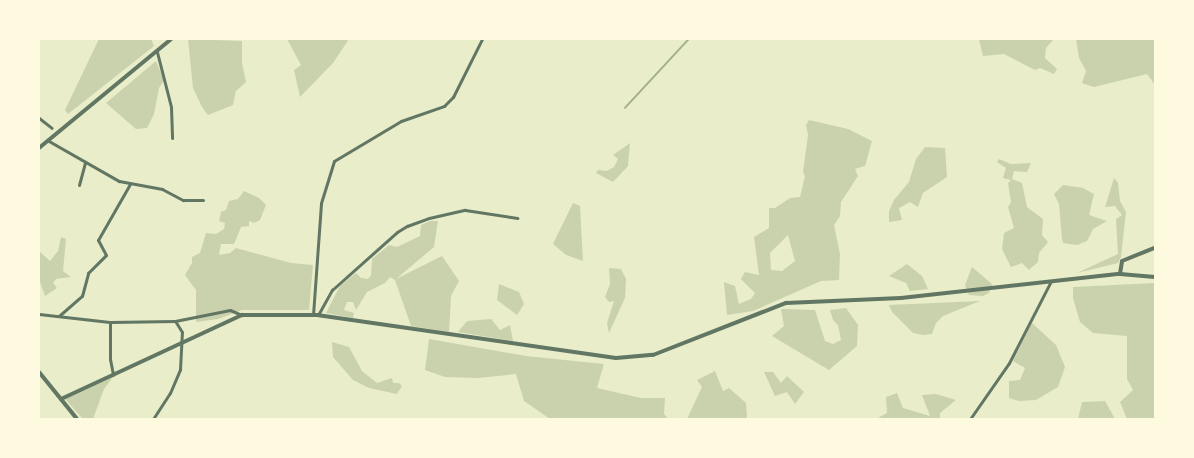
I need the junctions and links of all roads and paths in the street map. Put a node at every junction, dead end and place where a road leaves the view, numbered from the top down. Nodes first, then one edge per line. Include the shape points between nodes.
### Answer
1 (171, 39) edge
2 (482, 39) edge
3 (157, 52) junction
4 (39, 118) edge
5 (52, 128) dead end
6 (172, 138) dead end
7 (47, 141) junction
8 (39, 148) edge
9 (85, 162) junction
10 (129, 184) junction
11 (79, 185) dead end
12 (203, 200) dead end
13 (518, 218) dead end
14 (1155, 248) edge
15 (1120, 274) junction
16 (1155, 277) edge
17 (1051, 281) junction
18 (39, 314) edge
19 (242, 315) junction
20 (315, 315) junction
21 (59, 316) junction
22 (175, 321) junction
23 (110, 322) junction
24 (182, 343) junction
25 (39, 372) edge
26 (112, 375) junction
27 (61, 399) junction
28 (77, 419) edge
29 (153, 419) edge
30 (970, 419) edge

1 - 3 street
2 - 20 street via 453,98 444,106 401,121 334,161 321,202
3 - 6 street via 171,107
3 - 7 street
4 - 5 street
7 - 8 street
7 - 9 street
9 - 10 street
9 - 11 street
10 - 12 street via 162,189 183,201
10 - 21 street via 98,240 106,255 88,273 81,296
13 - 20 street via 465,210 407,226 332,290
14 - 15 street via 1122,261
15 - 16 street
15 - 17 street
17 - 20 street via 901,298 786,303 653,355 616,358
17 - 30 street via 1009,363
18 - 21 street
19 - 20 street
19 - 22 street via 230,309
19 - 24 street
21 - 23 street
22 - 23 street
22 - 24 street via 182,332
23 - 26 street
24 - 26 street
24 - 29 street via 180,369
25 - 27 street
26 - 27 street
27 - 28 street

